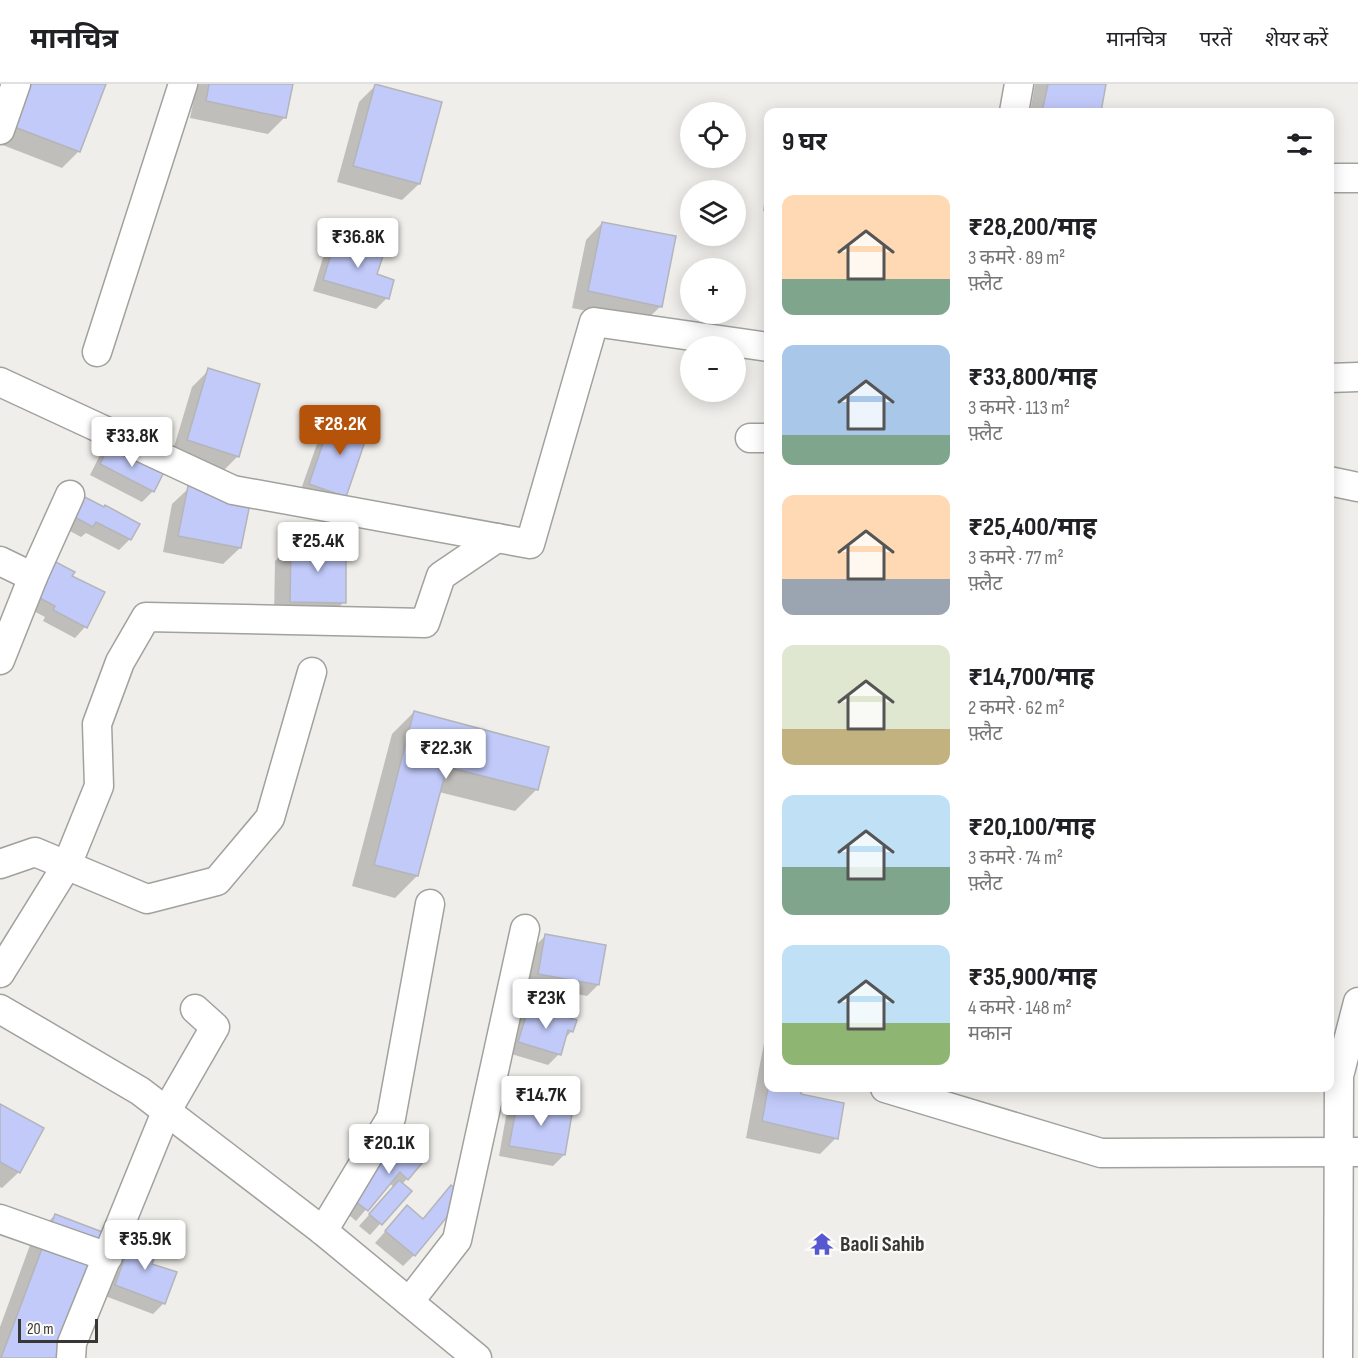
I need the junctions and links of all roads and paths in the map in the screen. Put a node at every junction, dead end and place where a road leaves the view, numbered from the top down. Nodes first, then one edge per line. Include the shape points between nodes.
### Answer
1 (16, 84) edge
2 (183, 84) edge
3 (1019, 84) edge
4 (1015, 108) edge
5 (0, 130) edge
6 (1358, 177) edge
7 (1334, 178) edge
8 (764, 346) edge
9 (97, 352) dead end
10 (1358, 377) edge
11 (1334, 378) edge
12 (0, 382) edge
13 (1334, 482) edge
14 (1358, 487) edge
15 (70, 495) dead end
16 (497, 538) junction
17 (0, 561) edge
18 (33, 577) junction
19 (0, 660) edge
20 (312, 672) dead end
21 (0, 864) edge
22 (67, 866) junction
23 (430, 904) dead end
24 (525, 929) dead end
25 (0, 973) edge
26 (1358, 1002) edge
27 (0, 1009) edge
28 (195, 1009) dead end
29 (898, 1092) edge
30 (166, 1112) junction
31 (1348, 1152) edge
32 (0, 1219) edge
33 (323, 1231) junction
34 (108, 1257) junction
35 (409, 1302) junction
36 (71, 1358) edge
37 (477, 1358) edge
38 (1338, 1358) edge

1 - 5 street
2 - 9 street
3 - 4 street
6 - 7 street
8 - 16 street via 594,322 530,544
10 - 11 street
12 - 16 street via 233,490
13 - 14 street
15 - 18 street
16 - 22 street via 441,576 425,623 146,617 120,662 97,724 99,786
17 - 18 street
18 - 19 street
20 - 22 street via 270,818 217,881 147,899
21 - 22 street via 35,852
22 - 25 street
23 - 33 street via 391,1118
24 - 35 street via 457,1240
26 - 31 street via 1339,1076
27 - 30 street via 140,1091
28 - 30 street via 215,1027
29 - 31 street via 1101,1152
30 - 33 street
30 - 34 street
31 - 38 street
32 - 34 street
33 - 35 street
34 - 36 street via 72,1343
35 - 37 street

